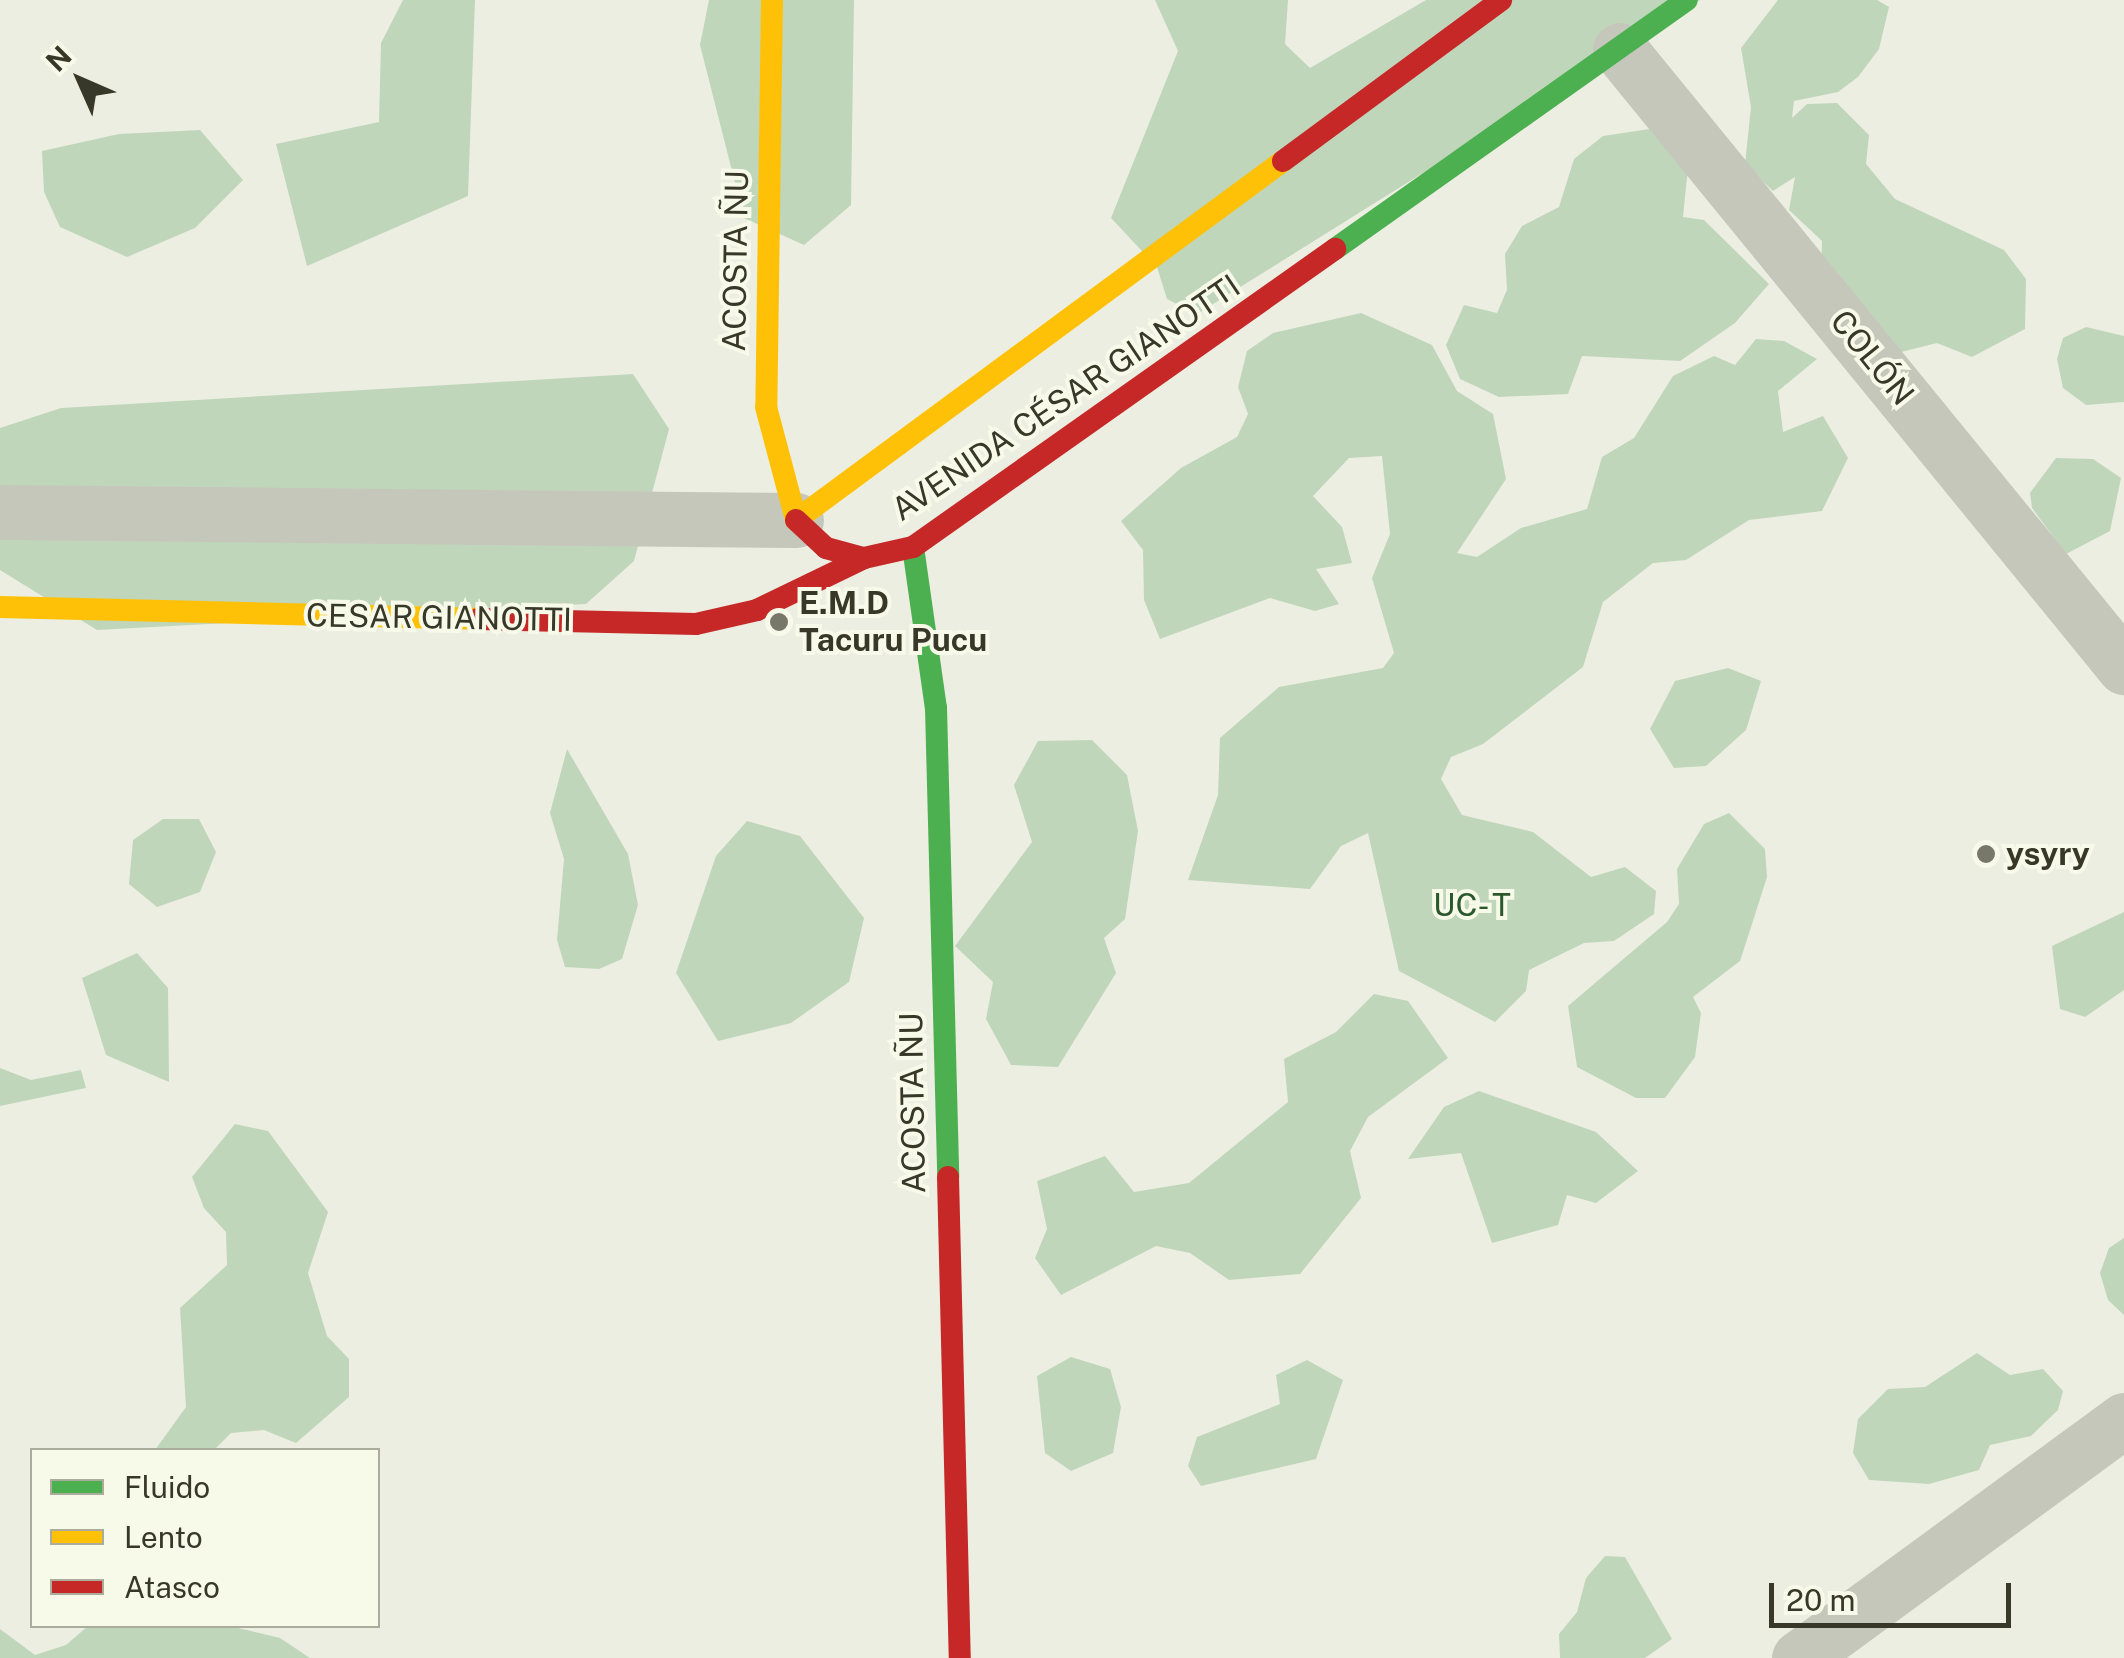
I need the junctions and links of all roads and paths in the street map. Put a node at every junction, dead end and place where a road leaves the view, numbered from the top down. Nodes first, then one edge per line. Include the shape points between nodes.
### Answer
1 (772, 0) edge
2 (1500, 0) edge
3 (1687, 0) edge
4 (1620, 50) junction
5 (0, 512) edge
6 (796, 520) junction
7 (913, 547) junction
8 (864, 558) junction
9 (0, 607) edge
10 (2124, 667) edge
11 (2124, 1420) edge
12 (960, 1658) edge
13 (1798, 1658) edge

1 - 6 street, ACOSTA ÑU via 766,407
2 - 6 street, AVENIDA CÉSAR GIANOTTI
3 - 4 street, AVENIDA CÉSAR GIANOTTI
4 - 7 street, AVENIDA CÉSAR GIANOTTI
4 - 10 street, COLÓN
5 - 6 street
6 - 8 street via 826,548
7 - 8 street, AVENIDA CÉSAR GIANOTTI
7 - 12 street, ACOSTA ÑU via 936,708
8 - 9 street, CESAR GIANOTTI via 757,610 696,624
11 - 13 street

